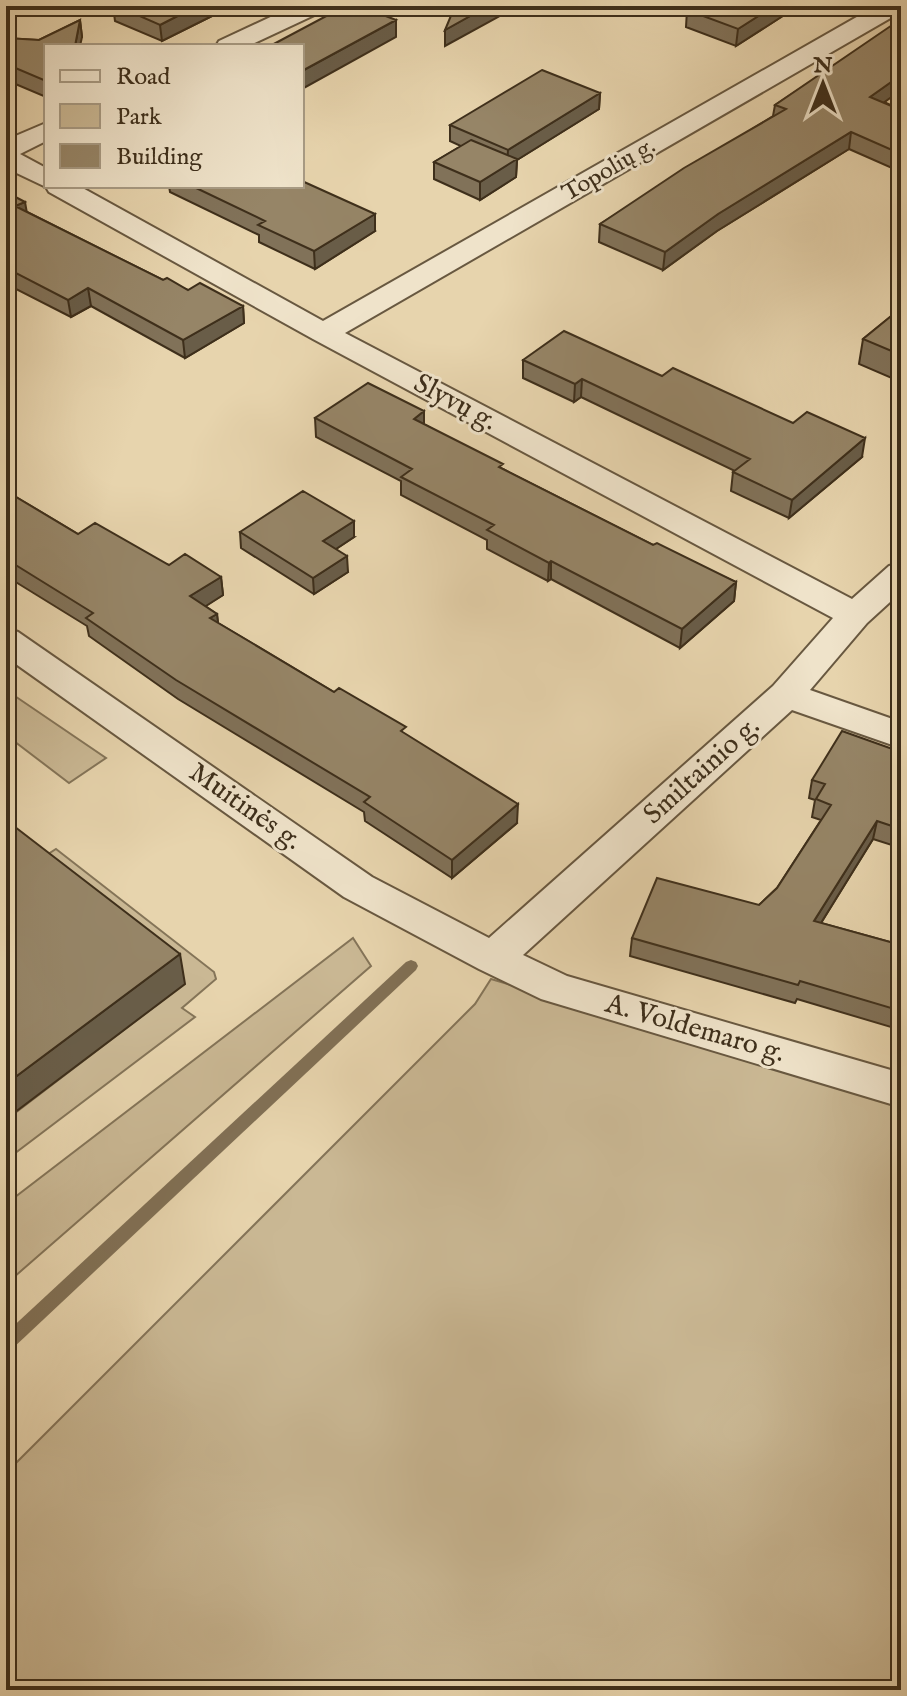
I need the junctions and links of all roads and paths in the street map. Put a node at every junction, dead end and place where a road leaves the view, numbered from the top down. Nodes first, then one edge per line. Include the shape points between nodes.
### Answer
1 (314, 6) edge
2 (888, 10) edge
3 (232, 44) edge
4 (44, 132) edge
5 (6, 150) edge
6 (6, 157) edge
7 (44, 178) edge
8 (63, 188) edge
9 (323, 333) junction
10 (901, 574) edge
11 (855, 615) junction
12 (6, 640) edge
13 (786, 695) junction
14 (901, 735) edge
15 (493, 958) junction
16 (901, 1090) edge

1 - 3 street
2 - 9 street, Topolių g.
4 - 5 street
6 - 7 street
8 - 9 street, Slyvų g.
9 - 11 street, Slyvų g.
10 - 11 street, Smiltainio g.
11 - 13 street, Smiltainio g.
12 - 15 street, Muitinės g. via 358,887
13 - 14 street
13 - 15 street, Smiltainio g.
15 - 16 street, A. Voldemaro g. via 555,988

